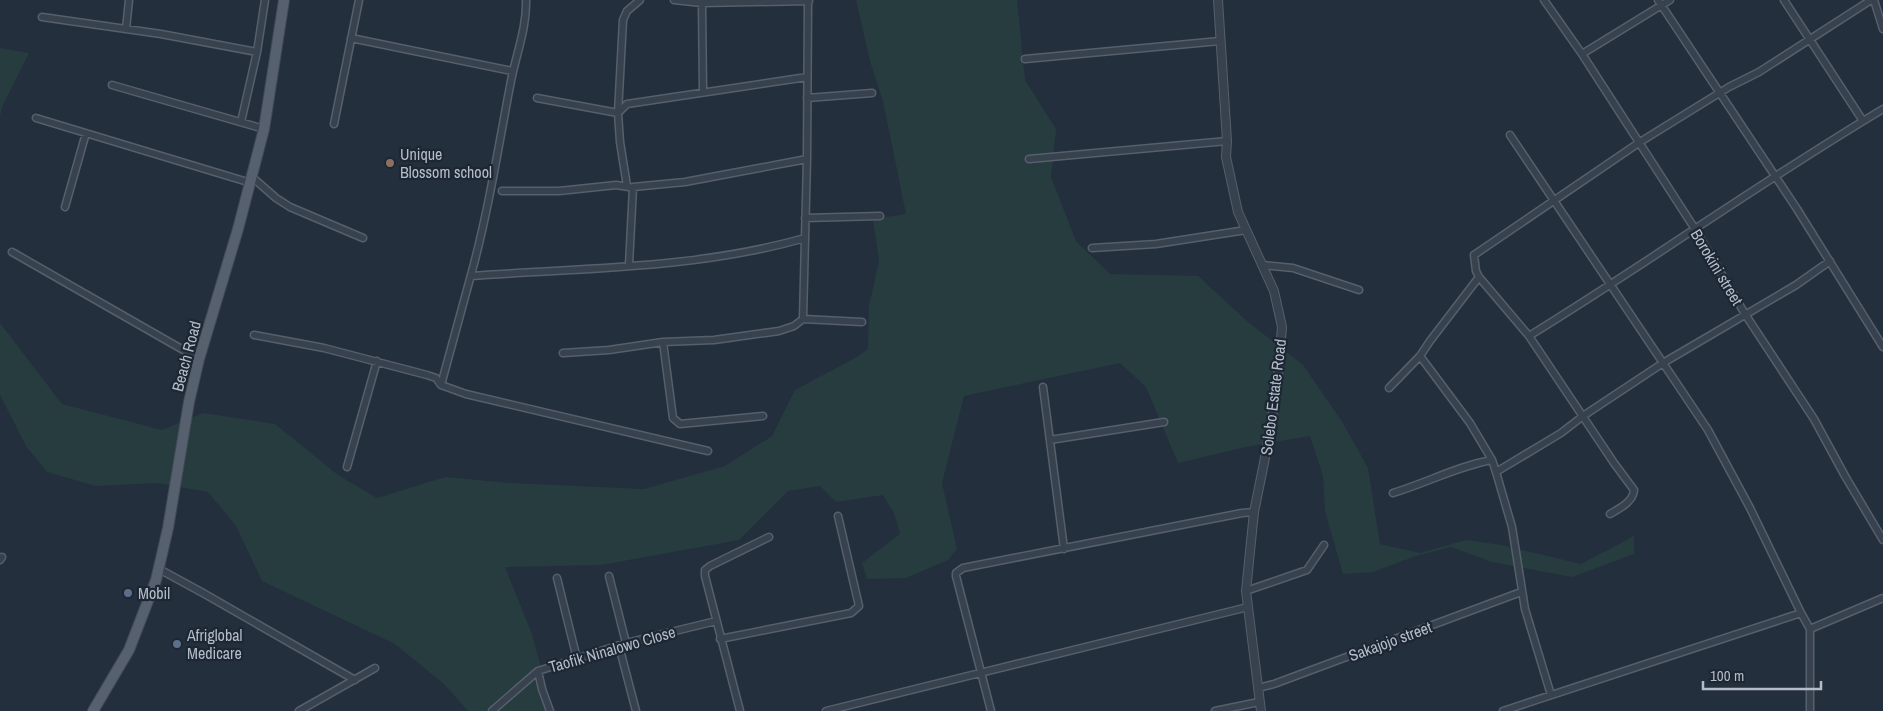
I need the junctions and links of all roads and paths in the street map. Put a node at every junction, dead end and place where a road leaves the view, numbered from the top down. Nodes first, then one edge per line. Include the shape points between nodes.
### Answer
1 (128, 0) edge
2 (265, 0) edge
3 (284, 0) edge
4 (359, 0) edge
5 (526, 0) edge
6 (640, 0) edge
7 (674, 0) edge
8 (1218, 0) edge
9 (1544, 0) edge
10 (1670, 0) edge
11 (1784, 0) edge
12 (1872, 0) edge
13 (809, 1) edge
14 (702, 2) junction
15 (1660, 3) edge
16 (42, 17) dead end
17 (126, 29) junction
18 (1883, 29) edge
19 (352, 38) junction
20 (1810, 39) junction
21 (1220, 41) junction
22 (258, 52) junction
23 (1582, 54) junction
24 (1025, 59) dead end
25 (512, 71) junction
26 (807, 77) junction
27 (112, 85) dead end
28 (703, 92) junction
29 (1719, 93) junction
30 (872, 94) dead end
31 (537, 98) dead end
32 (807, 98) junction
33 (1883, 109) edge
34 (618, 113) junction
35 (36, 118) dead end
36 (1863, 121) junction
37 (241, 122) junction
38 (334, 124) dead end
39 (264, 129) junction
40 (86, 133) junction
41 (1510, 135) dead end
42 (1227, 141) junction
43 (1640, 142) junction
44 (807, 159) junction
45 (1029, 159) dead end
46 (1774, 176) junction
47 (251, 180) junction
48 (630, 187) junction
49 (502, 192) dead end
50 (1554, 200) junction
51 (65, 207) dead end
52 (880, 216) dead end
53 (805, 218) junction
54 (1695, 229) junction
55 (1246, 230) junction
56 (363, 238) dead end
57 (805, 238) junction
58 (1092, 248) dead end
59 (12, 252) dead end
60 (1830, 261) junction
61 (629, 265) junction
62 (1262, 265) junction
63 (471, 276) junction
64 (1479, 276) junction
65 (1610, 284) junction
66 (1359, 290) dead end
67 (1745, 314) junction
68 (802, 319) junction
69 (862, 322) dead end
70 (254, 335) dead end
71 (1529, 336) junction
72 (663, 342) junction
73 (1883, 347) edge
74 (563, 353) dead end
75 (1420, 356) junction
76 (199, 359) junction
77 (377, 361) junction
78 (1663, 363) junction
79 (441, 385) junction
80 (1043, 387) dead end
81 (1389, 388) dead end
82 (763, 416) dead end
83 (1583, 416) junction
84 (1164, 422) dead end
85 (1050, 440) junction
86 (708, 451) dead end
87 (1492, 460) junction
88 (347, 467) dead end
89 (1496, 472) junction
90 (1393, 494) dead end
91 (1254, 512) junction
92 (1610, 514) dead end
93 (838, 516) dead end
94 (769, 537) dead end
95 (1883, 540) edge
96 (1324, 544) dead end
97 (1064, 549) junction
98 (159, 569) junction
99 (609, 576) dead end
100 (557, 578) dead end
101 (1246, 591) junction
102 (1521, 592) junction
103 (1883, 598) edge
104 (1248, 607) junction
105 (1801, 612) junction
106 (716, 621) junction
107 (1810, 628) junction
108 (720, 638) junction
109 (622, 644) junction
110 (578, 659) junction
111 (375, 668) dead end
112 (538, 671) junction
113 (982, 674) junction
114 (355, 680) junction
115 (1258, 688) junction
116 (1551, 695) junction
117 (1259, 702) junction
118 (93, 711) edge
119 (299, 711) edge
120 (492, 711) edge
121 (550, 711) edge
122 (636, 711) edge
123 (740, 711) edge
124 (826, 711) edge
125 (991, 711) edge
126 (1215, 711) edge
127 (1261, 711) edge
128 (1503, 711) edge
129 (1810, 711) edge

1 - 17 street
2 - 22 street
3 - 39 main road, Beach Road
4 - 19 street
5 - 25 street via 523,32
6 - 34 street via 627,11 623,20
7 - 14 street
8 - 21 street, Solebo Estate Road
9 - 23 street, Borokini street
10 - 15 street
11 - 20 street
12 - 18 street
12 - 20 street
13 - 14 street
13 - 26 street
14 - 28 street
15 - 23 street
15 - 29 street
16 - 17 street
17 - 22 street
19 - 25 street
19 - 38 street
20 - 29 street
20 - 36 street
21 - 24 street
21 - 42 street, Solebo Estate Road
22 - 37 street
23 - 43 street, Borokini street
25 - 63 street
26 - 28 street
26 - 32 street
27 - 37 street
28 - 34 street via 626,104
29 - 43 street
29 - 46 street
30 - 32 street
31 - 34 street
32 - 44 street
33 - 36 street
34 - 48 street via 620,142
35 - 40 street
36 - 46 street
37 - 39 street
39 - 47 main road, Beach Road
40 - 47 street
40 - 51 street
41 - 50 street
42 - 45 street
42 - 55 street, Solebo Estate Road via 1226,157 1238,212
43 - 50 street
43 - 54 street, Borokini street
44 - 48 street via 685,182
44 - 53 street
46 - 54 street
46 - 60 street
47 - 56 street via 290,207
47 - 76 main road, Beach Road
48 - 49 street
48 - 61 street
50 - 64 street via 1474,255
50 - 65 street
52 - 53 street
53 - 57 street
54 - 65 street
54 - 67 street, Borokini street
55 - 58 street via 1156,244
55 - 62 street, Solebo Estate Road
57 - 61 street via 716,258
57 - 68 street
59 - 76 street
60 - 67 street
60 - 73 street
61 - 63 street
62 - 66 street via 1294,268
62 - 91 street, Solebo Estate Road via 1274,291 1282,327 1277,389
63 - 79 street
64 - 71 street
64 - 75 street
65 - 71 street
65 - 78 street
67 - 78 street
67 - 95 street, Borokini street via 1797,392
68 - 69 street
68 - 72 street via 794,326 779,331 714,340
70 - 77 street
71 - 83 street
72 - 74 street
72 - 82 street via 676,422
75 - 81 street
75 - 87 street via 1470,423
76 - 98 main road, Beach Road
77 - 79 street via 436,378
77 - 88 street
78 - 83 street
78 - 105 street via 1708,430
79 - 86 street via 466,394
80 - 85 street
83 - 89 street
83 - 92 street via 1634,490 1630,501
84 - 85 street
85 - 97 street
87 - 89 street
87 - 90 street via 1474,463
89 - 102 street via 1512,527
91 - 97 street
91 - 101 street, Solebo Estate Road
93 - 108 street via 859,606 850,613
94 - 106 street via 705,570
96 - 101 street via 1307,570
97 - 113 street via 963,568 957,572
98 - 114 street
98 - 118 main road, Beach Road via 130,650
99 - 109 street
100 - 110 street
101 - 104 street, Solebo Estate Road
102 - 115 street, Sakajojo street
102 - 116 street
103 - 107 street
104 - 113 street
104 - 115 street, Solebo Estate Road
105 - 107 street
105 - 116 street
106 - 108 street
106 - 109 street, Taofik Ninalowo Close
107 - 129 street
108 - 123 street
109 - 110 street, Taofik Ninalowo Close
109 - 122 street
110 - 112 street, Taofik Ninalowo Close
111 - 114 street
112 - 120 street, Taofik Ninalowo Close
112 - 121 street
113 - 124 street
113 - 125 street
114 - 119 street
115 - 117 street, Solebo Estate Road
116 - 128 street
117 - 126 street
117 - 127 street, Solebo Estate Road

